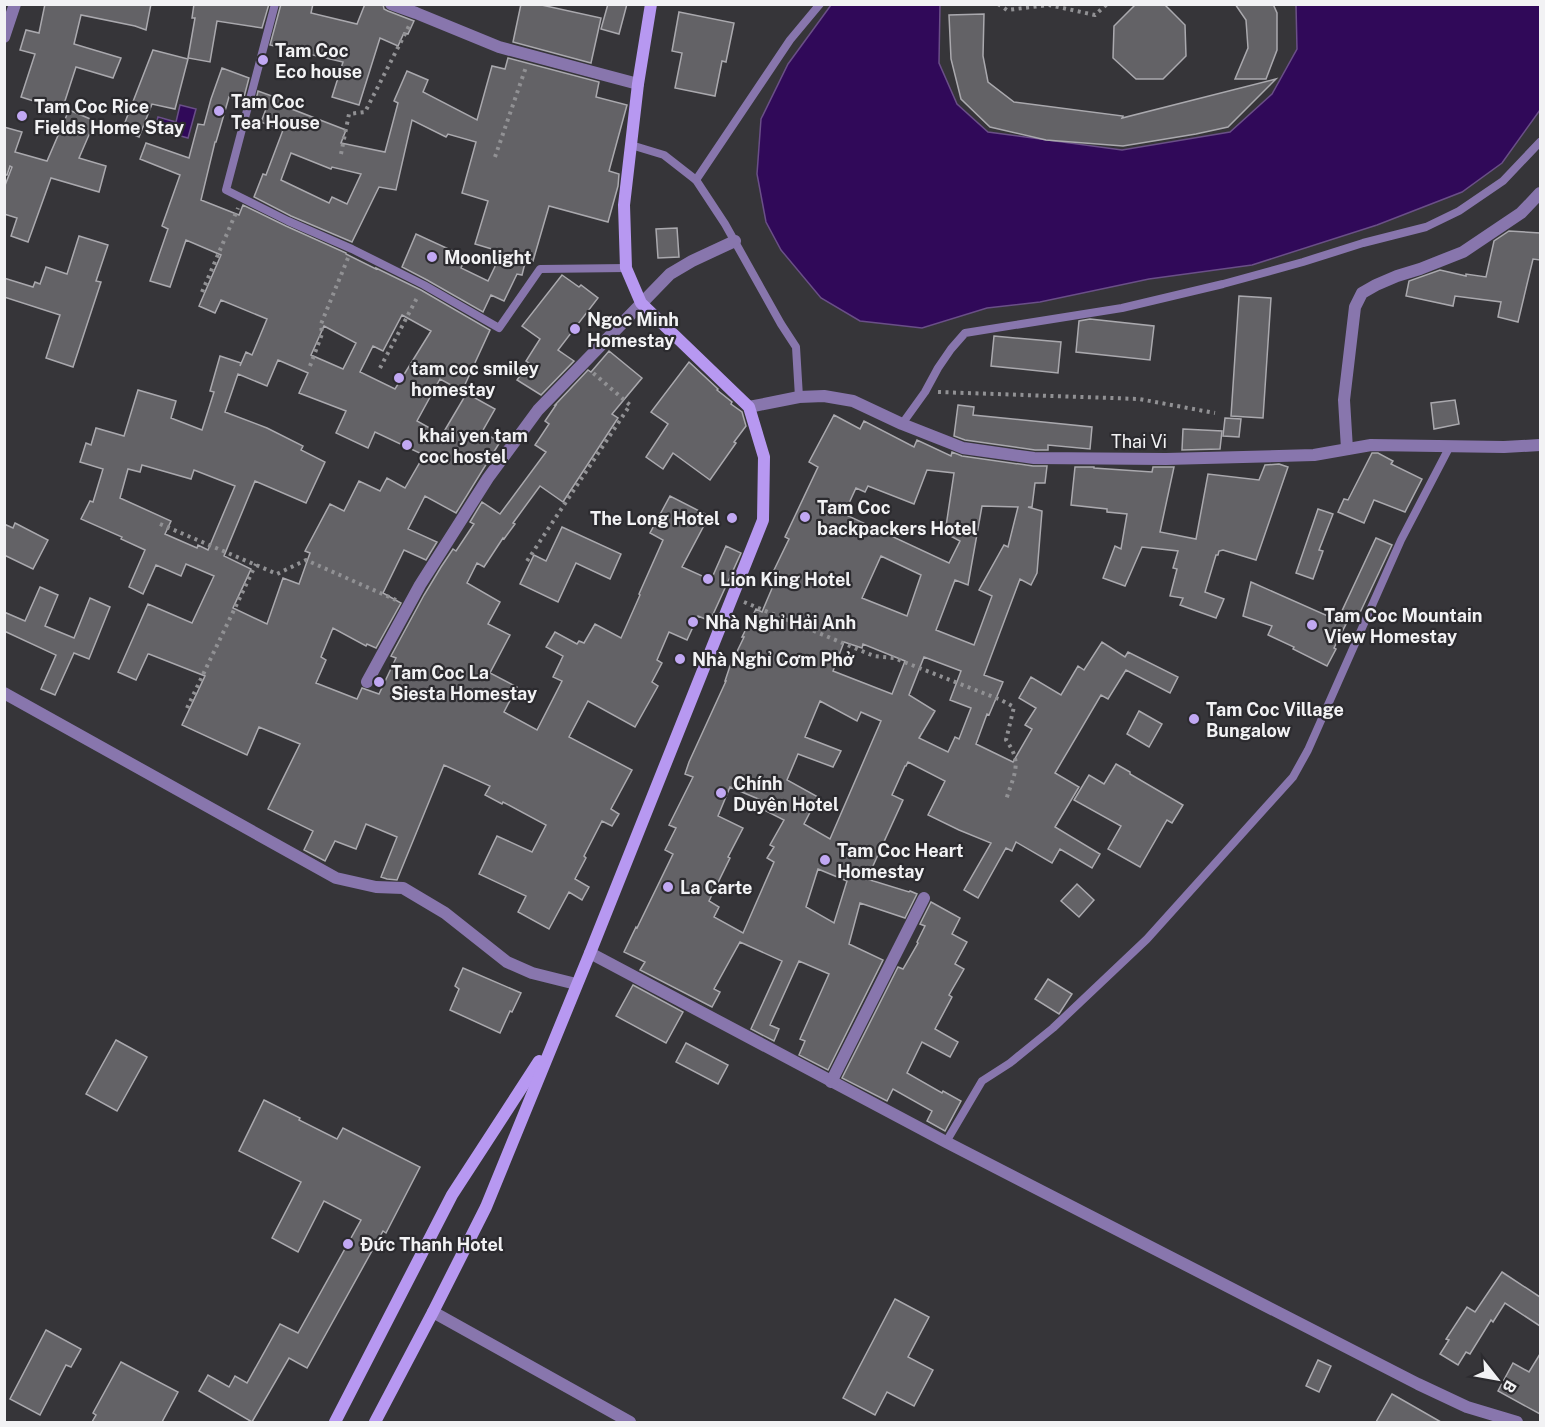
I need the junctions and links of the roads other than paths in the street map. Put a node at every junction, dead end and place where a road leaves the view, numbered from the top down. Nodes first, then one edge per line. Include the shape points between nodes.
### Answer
1 (15, 4) edge
2 (274, 4) edge
3 (391, 4) edge
4 (651, 4) edge
5 (820, 4) edge
6 (4, 37) edge
7 (638, 84) junction
8 (1540, 142) edge
9 (631, 145) junction
10 (696, 180) junction
11 (1540, 193) edge
12 (735, 241) junction
13 (626, 268) junction
14 (641, 303) junction
15 (799, 397) junction
16 (749, 407) junction
17 (902, 424) junction
18 (1540, 445) edge
19 (1450, 446) junction
20 (1347, 449) junction
21 (368, 682) dead end
22 (4, 693) edge
23 (924, 898) dead end
24 (590, 953) junction
25 (576, 984) junction
26 (555, 1038) junction
27 (831, 1082) junction
28 (946, 1142) junction
29 (433, 1312) junction
30 (335, 1422) edge
31 (375, 1422) edge
32 (630, 1422) edge
33 (1517, 1422) edge

1 - 6 street
2 - 13 lane via 226,190 424,285 499,328 540,269
3 - 7 street via 499,47
4 - 7 main road
5 - 10 lane via 790,40
7 - 9 main road
8 - 17 lane via 1503,181 1459,211 1426,227 1122,308 965,333
9 - 10 lane via 664,155
9 - 13 main road via 624,205
10 - 12 lane
11 - 20 street via 1521,213 1463,252 1362,293 1355,307 1344,400
12 - 14 street via 670,274
12 - 15 lane via 796,347
13 - 14 main road
14 - 16 main road
14 - 21 street via 538,410 488,478 408,605
15 - 16 street, Thai Vi
15 - 17 street, Thai Vi via 854,401
16 - 24 main road via 764,457 763,520
17 - 20 street, Thai Vi via 963,447 1034,458 1178,459 1314,455
18 - 19 street, Thai Vi
19 - 20 street, Thai Vi via 1371,445
19 - 28 lane via 1401,540 1293,777 1147,939 1053,1028 982,1081
22 - 25 street via 336,878 403,888 444,913 507,962
23 - 27 street
24 - 25 main road
24 - 27 street
25 - 26 main road
26 - 29 main road via 486,1207
26 - 30 main road via 452,1195
27 - 28 street
28 - 33 street via 1418,1384 1467,1407
29 - 31 main road
29 - 32 street

